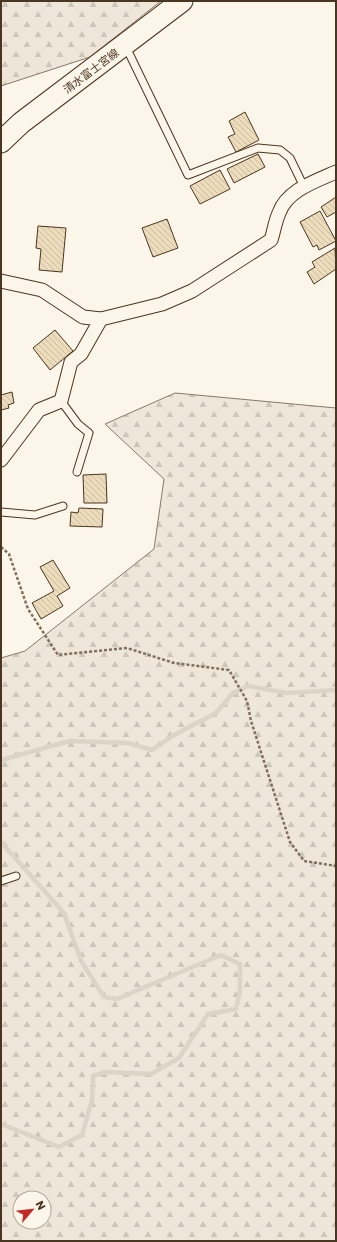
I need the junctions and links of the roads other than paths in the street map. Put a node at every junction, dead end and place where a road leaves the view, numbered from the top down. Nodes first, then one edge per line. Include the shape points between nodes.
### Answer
1 (182, 1) edge
2 (125, 45) junction
3 (1, 142) edge
4 (336, 172) edge
5 (304, 187) junction
6 (1, 281) edge
7 (101, 319) junction
8 (61, 401) junction
9 (1, 460) edge
10 (77, 472) dead end
11 (64, 506) dead end
12 (1, 512) edge
13 (16, 876) dead end
14 (1, 881) edge

1 - 2 main road, 清水富士宮線
2 - 3 main road, 清水富士宮線 via 21,123
2 - 5 lane via 188,176 258,148 280,150 290,158
4 - 5 street
5 - 7 street via 290,198 279,212 271,240 192,291 162,304
6 - 7 street via 42,290 83,317
7 - 8 street via 80,354 71,362
8 - 9 street via 39,410
8 - 10 lane via 78,424 89,433
11 - 12 lane via 35,515
13 - 14 lane

